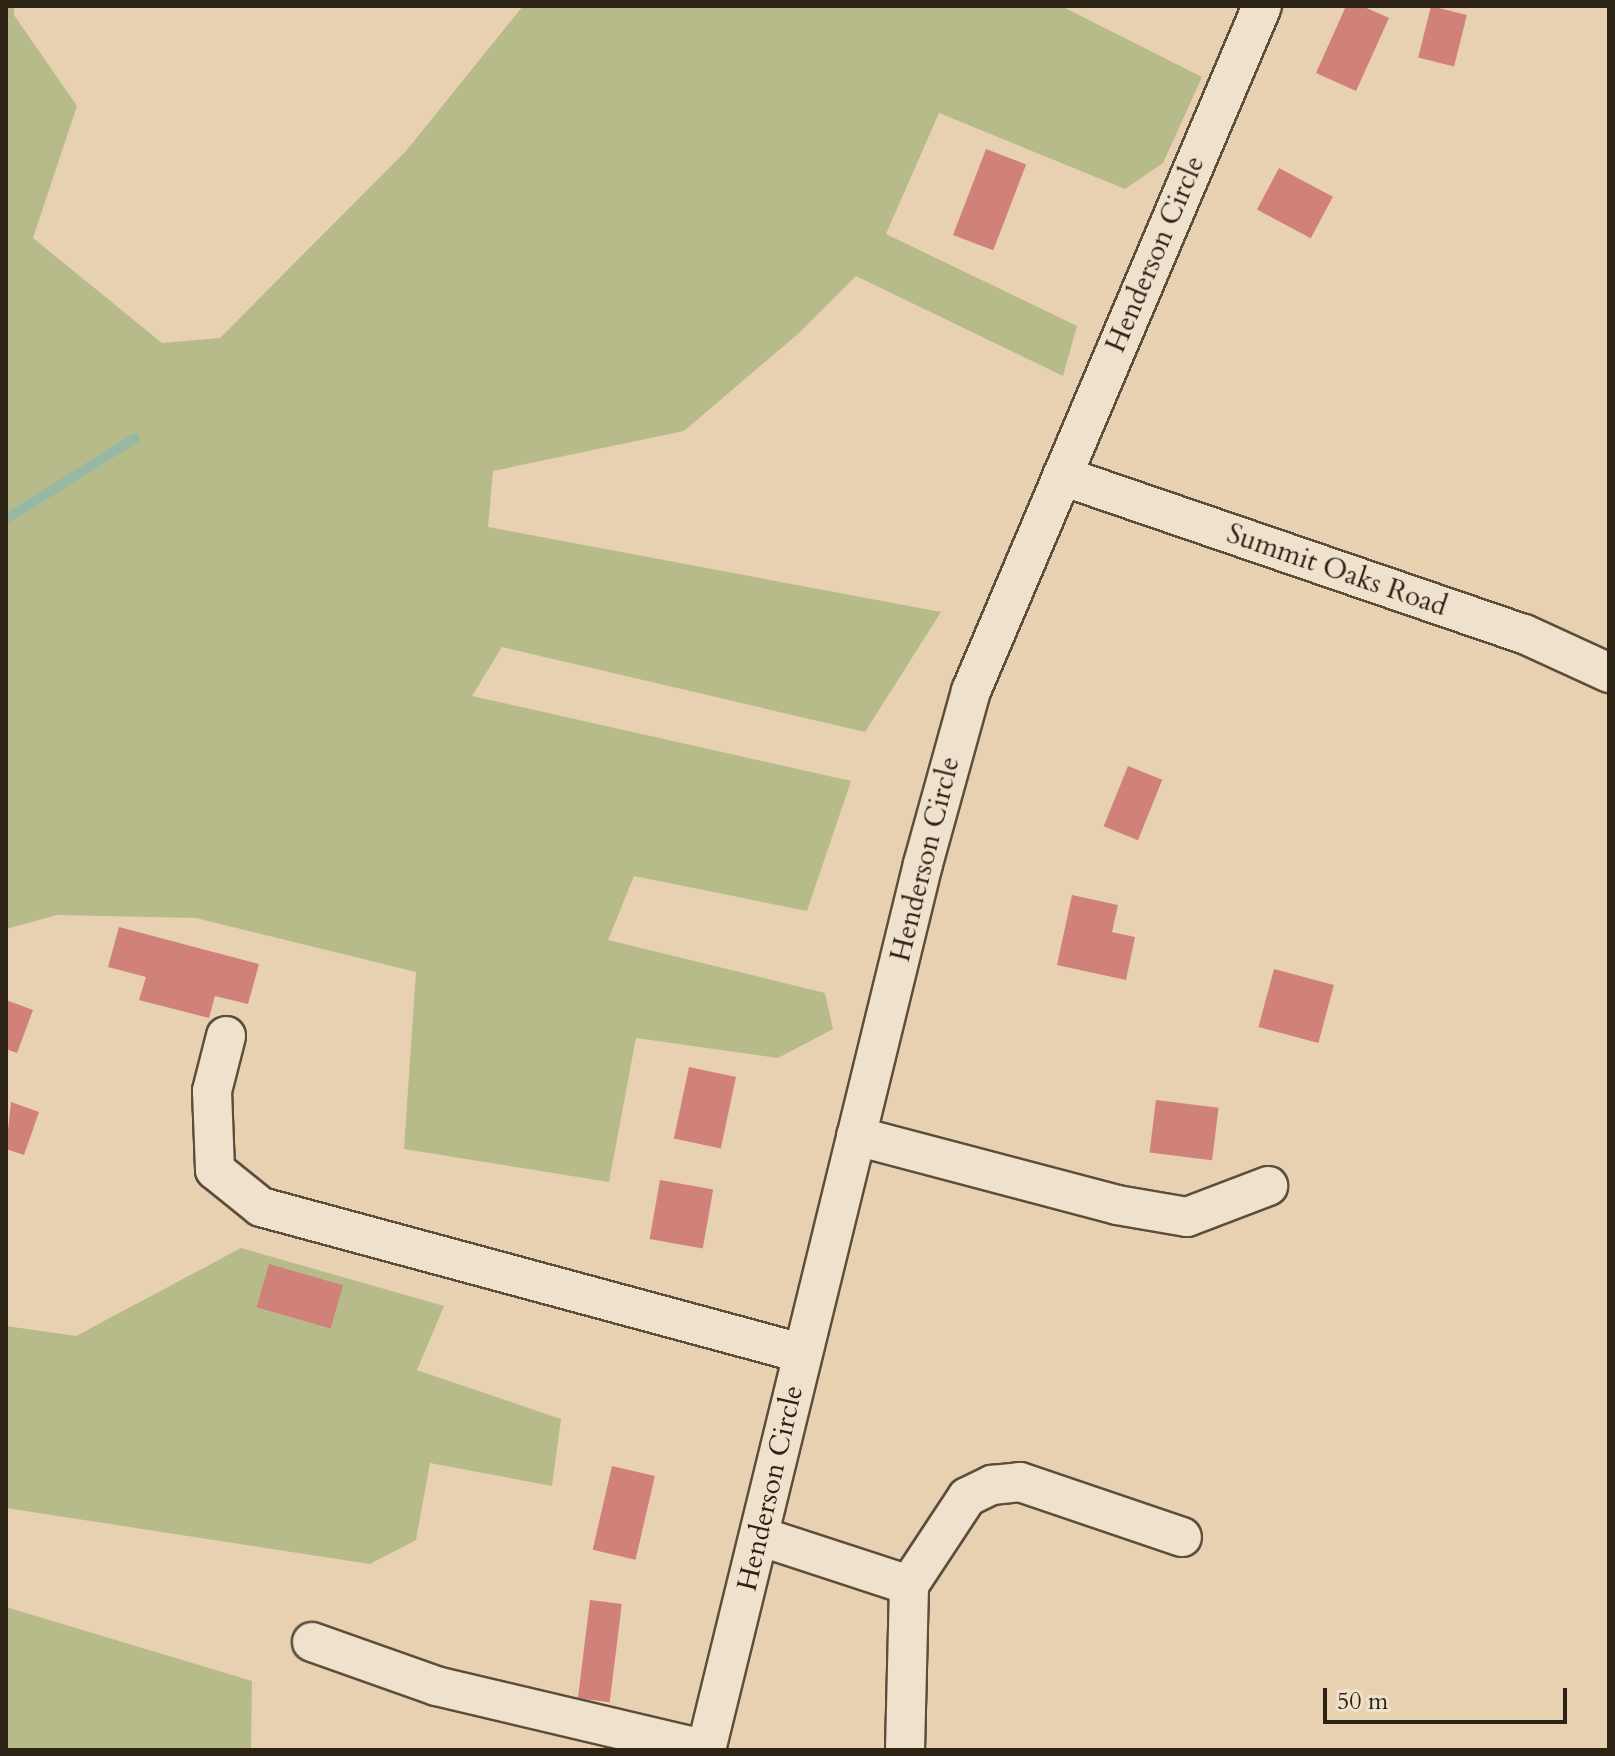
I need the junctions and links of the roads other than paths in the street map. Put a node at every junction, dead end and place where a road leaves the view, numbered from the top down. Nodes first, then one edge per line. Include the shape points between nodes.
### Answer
1 (1262, 6) edge
2 (1062, 476) junction
3 (1609, 673) edge
4 (226, 1036) dead end
5 (856, 1136) junction
6 (1268, 1186) dead end
7 (801, 1353) junction
8 (759, 1536) junction
9 (1182, 1537) dead end
10 (909, 1585) junction
11 (312, 1642) dead end
12 (706, 1750) edge
13 (905, 1750) edge

1 - 2 street, Henderson Circle
2 - 3 street, Summit Oaks Road via 1524,634
2 - 5 street, Henderson Circle via 957,735
4 - 7 street via 212,1091 215,1170 261,1207
5 - 6 street via 1117,1205 1187,1217
5 - 7 street, Henderson Circle
7 - 8 street, Henderson Circle
8 - 10 street
8 - 12 street, Henderson Circle
9 - 10 street via 1046,1489 1020,1482 992,1485 967,1497
10 - 13 street
11 - 12 street via 436,1686

